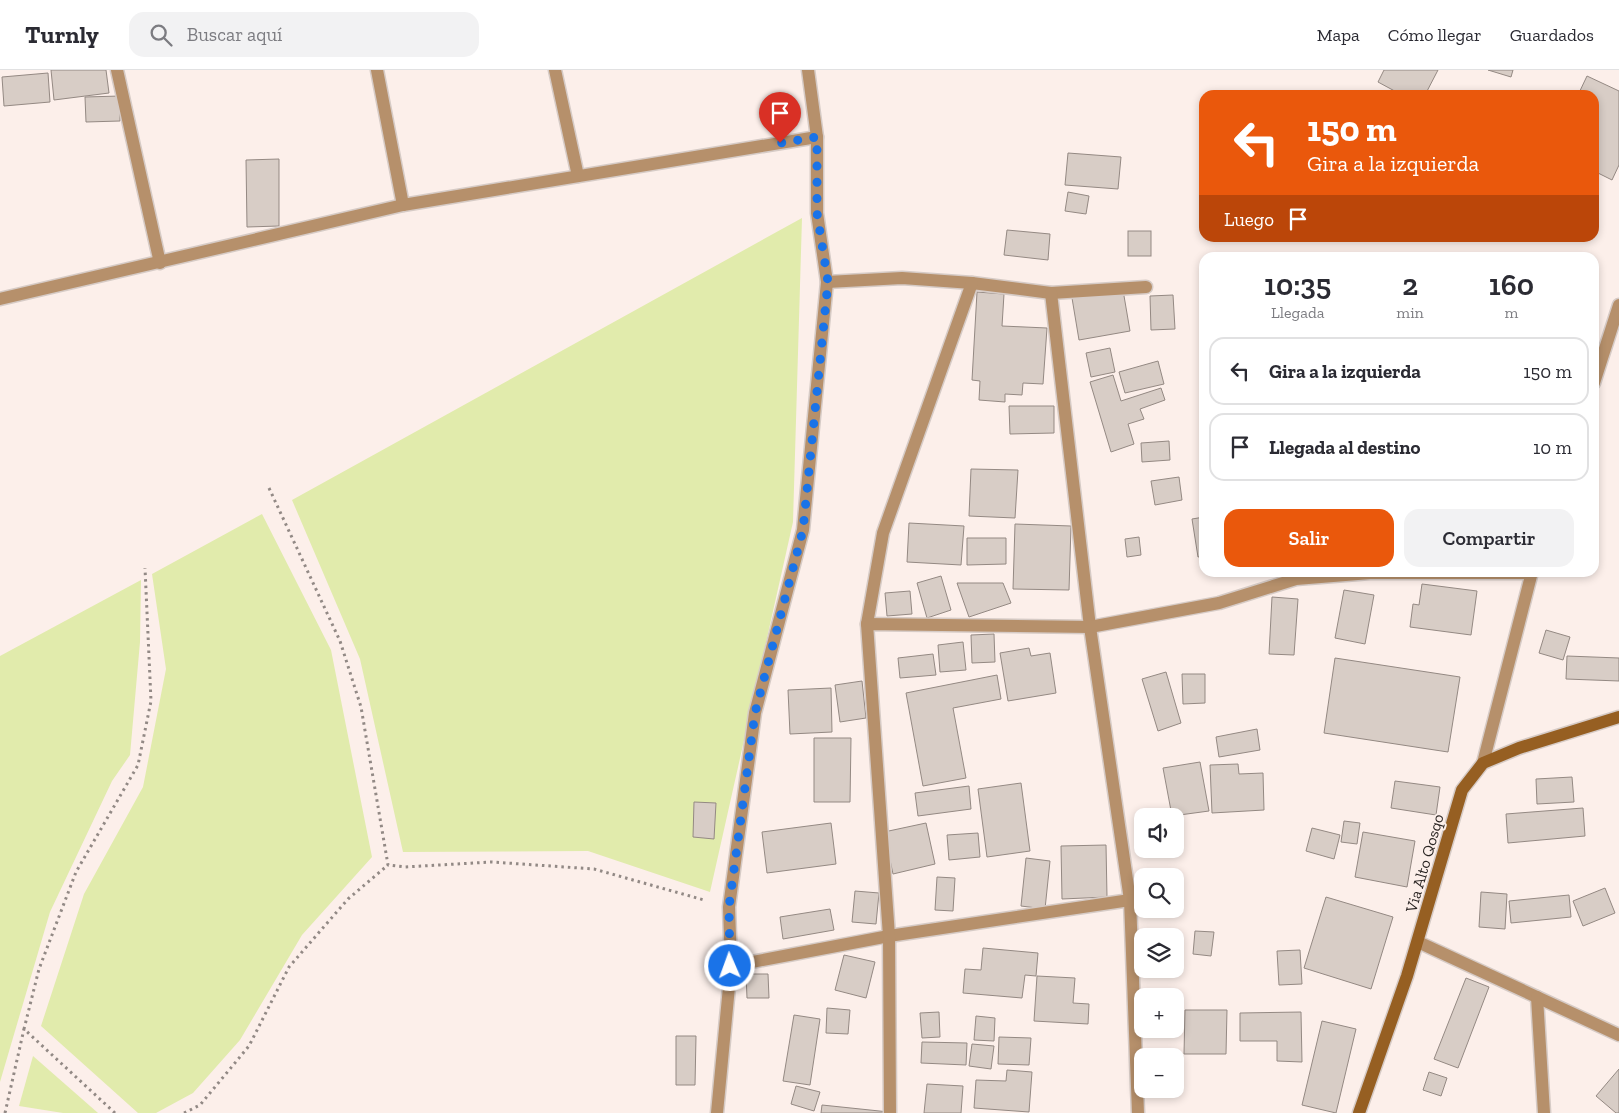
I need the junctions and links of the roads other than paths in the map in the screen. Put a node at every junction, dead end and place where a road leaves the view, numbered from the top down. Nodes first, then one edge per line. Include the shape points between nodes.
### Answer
1 (117, 70) edge
2 (377, 70) edge
3 (555, 70) edge
4 (808, 70) edge
5 (817, 137) junction
6 (578, 176) junction
7 (403, 205) junction
8 (160, 263) junction
9 (828, 282) junction
10 (972, 283) junction
11 (1146, 287) dead end
12 (1050, 293) junction
13 (0, 299) edge
14 (1619, 305) edge
15 (1599, 367) edge
16 (1321, 577) edge
17 (1531, 577) edge
18 (867, 624) junction
19 (1090, 627) junction
20 (1619, 717) edge
21 (1483, 763) junction
22 (1130, 900) junction
23 (889, 936) junction
24 (1418, 942) junction
25 (730, 966) junction
26 (1537, 997) junction
27 (1619, 1036) edge
28 (717, 1113) edge
29 (890, 1113) edge
30 (1138, 1113) edge
31 (1359, 1113) edge
32 (1544, 1113) edge

1 - 8 street
2 - 7 street
3 - 6 street
4 - 5 street
5 - 6 street
5 - 9 street via 817,213
6 - 7 street
7 - 8 street
8 - 13 street
9 - 10 street via 902,278
9 - 25 street via 803,530 755,713 729,907
10 - 12 street
10 - 18 street via 883,533
11 - 12 street
12 - 19 street
14 - 15 street
16 - 19 street via 1296,579 1219,603
17 - 21 street
18 - 19 street
18 - 23 street
19 - 22 street
20 - 21 street, Via Alto Qosqo via 1519,748
21 - 24 street, Via Alto Qosqo via 1462,790
22 - 23 street
22 - 30 street
23 - 25 street
23 - 29 street
24 - 26 street
24 - 31 street, Via Alto Qosqo
25 - 28 street
26 - 27 street
26 - 32 street

